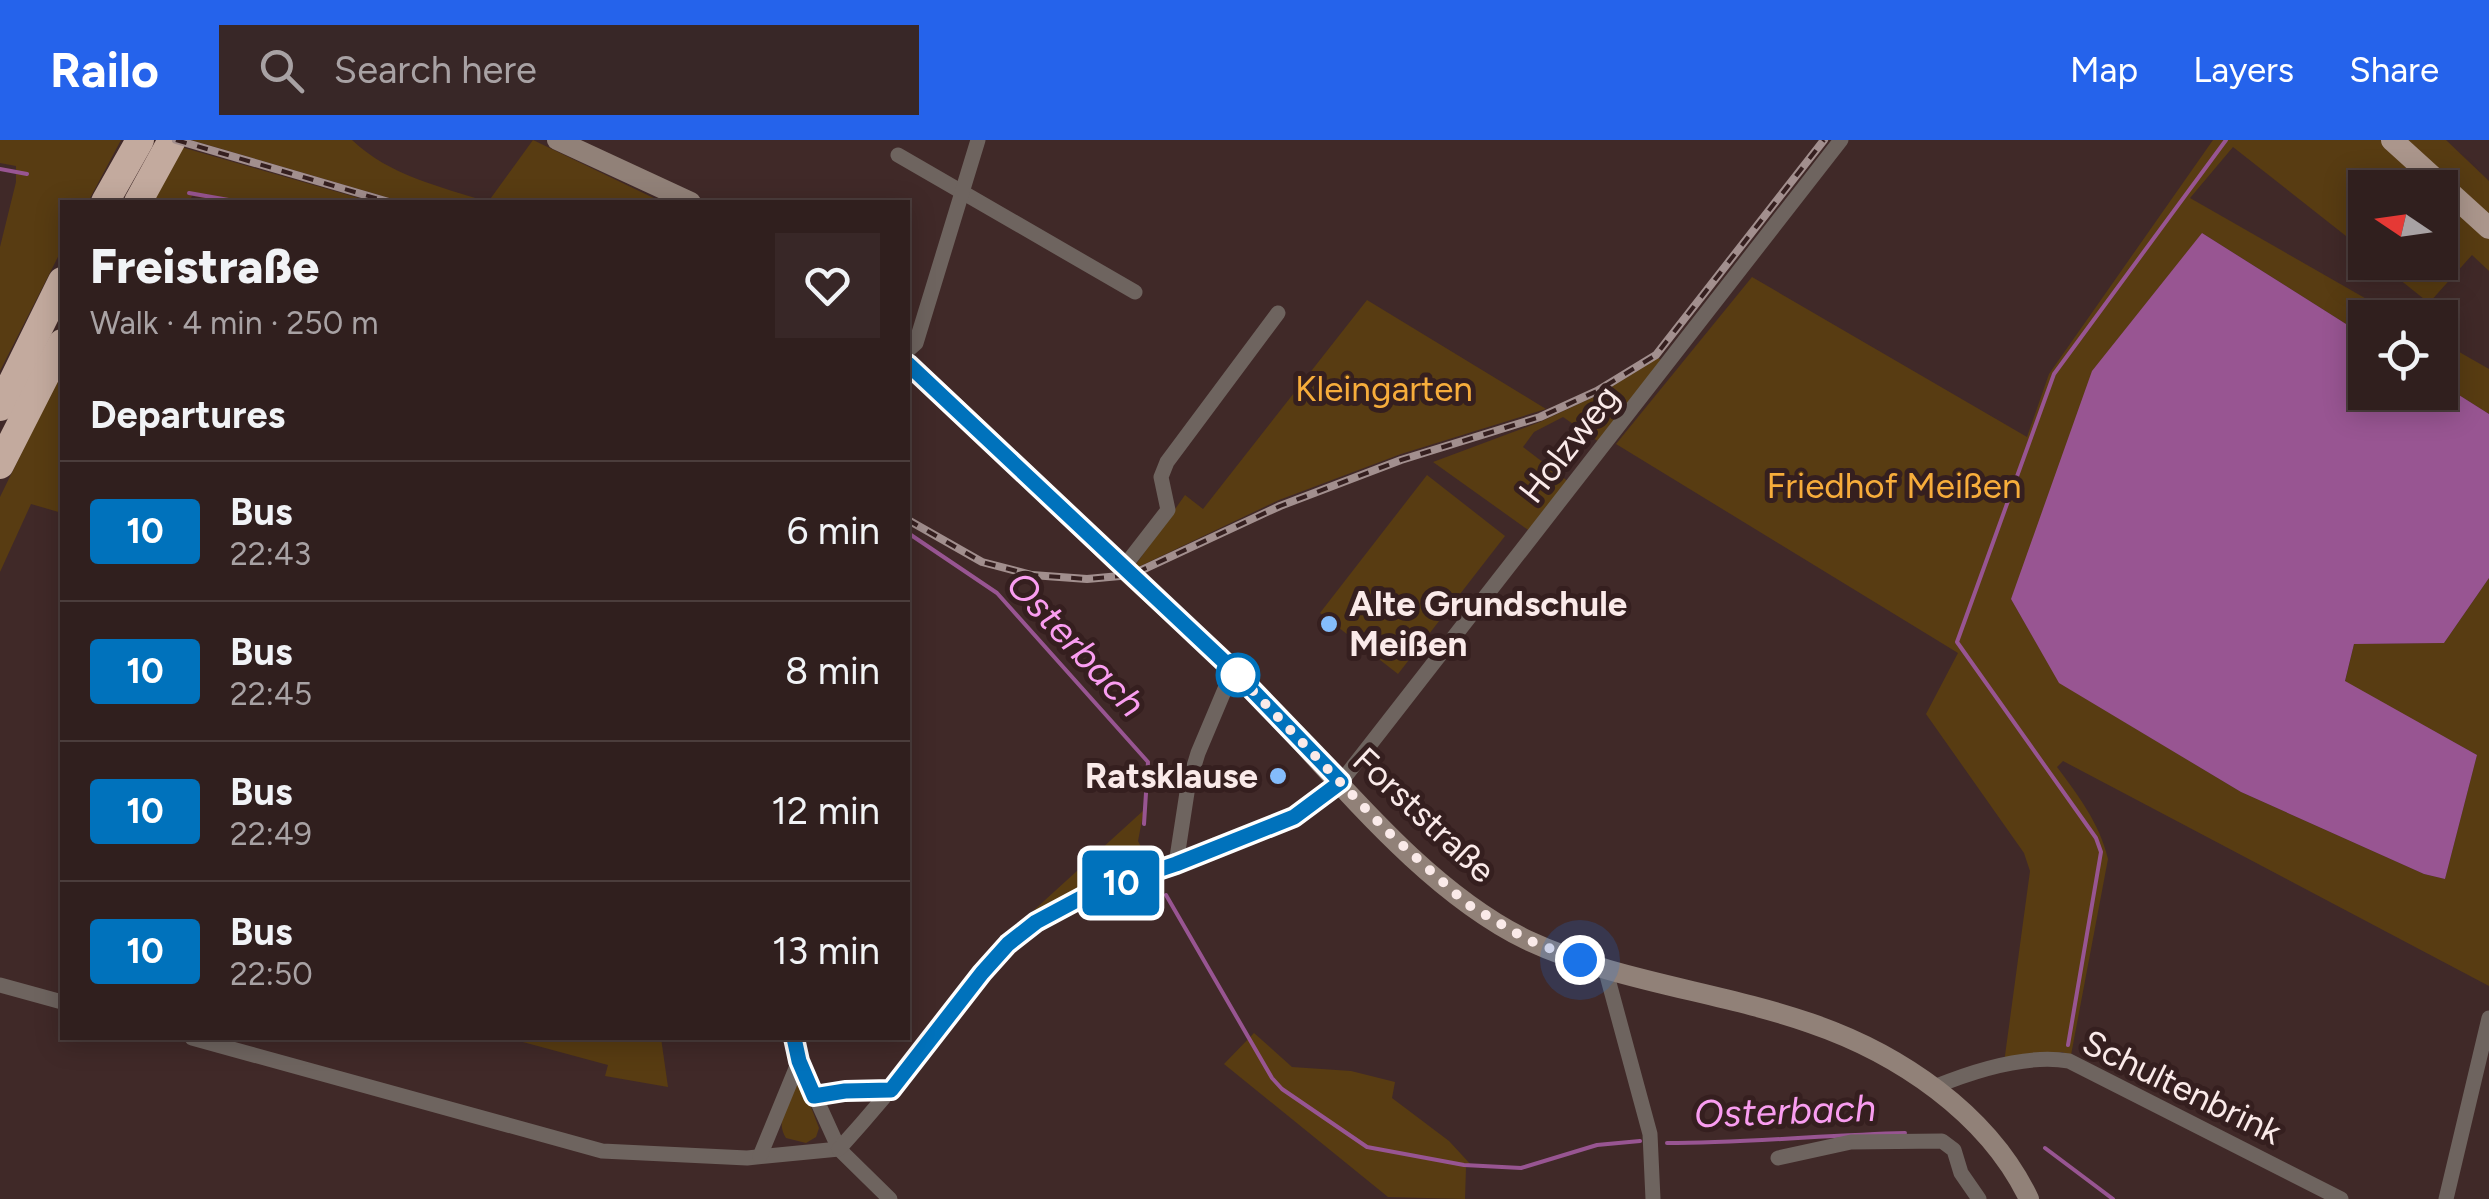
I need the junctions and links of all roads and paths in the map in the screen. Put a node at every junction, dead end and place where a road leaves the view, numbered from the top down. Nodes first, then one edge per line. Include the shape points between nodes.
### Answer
1 (557, 140) edge
2 (978, 140) edge
3 (1841, 140) edge
4 (2392, 140) edge
5 (153, 145) edge
6 (898, 154) dead end
7 (963, 192) junction
8 (107, 200) edge
9 (139, 200) edge
10 (682, 200) edge
11 (2489, 228) edge
12 (60, 285) edge
13 (1136, 292) dead end
14 (1278, 313) dead end
15 (60, 347) edge
16 (910, 348) edge
17 (910, 366) edge
18 (0, 407) edge
19 (0, 465) edge
20 (1122, 568) junction
21 (1233, 670) junction
22 (1341, 782) junction
23 (1176, 864) junction
24 (1605, 968) junction
25 (0, 985) edge
26 (60, 1001) edge
27 (2489, 1018) edge
28 (199, 1040) edge
29 (794, 1040) edge
30 (799, 1061) junction
31 (1934, 1087) junction
32 (891, 1090) junction
33 (814, 1096) junction
34 (839, 1149) junction
35 (760, 1156) junction
36 (1778, 1158) dead end
37 (890, 1199) edge
38 (1653, 1199) edge
39 (1978, 1199) edge
40 (2028, 1199) edge
41 (2341, 1199) edge
42 (2446, 1199) edge

1 - 10 street
2 - 7 street
3 - 22 street, Holzweg
4 - 11 main road
5 - 8 highway
5 - 9 highway
6 - 7 street
7 - 13 street
7 - 16 street
12 - 18 highway
14 - 20 street via 1166,462 1161,476 1168,510
15 - 19 highway
17 - 20 street, Forststraße
20 - 21 street, Forststraße
21 - 22 street, Forststraße
21 - 23 street via 1188,786
22 - 23 street, Holzweg via 1294,817
22 - 24 street, Forststraße via 1467,904 1528,940
23 - 32 street, Holzweg via 1092,892 1008,944
24 - 31 street, Forststraße via 1808,1022 1858,1042
24 - 38 street via 1650,1134
25 - 26 street
27 - 42 street
28 - 35 street via 602,1151
29 - 30 street
30 - 33 street
30 - 35 street
31 - 40 street, Forststraße via 1996,1147
31 - 41 street, Schultenbrink via 2012,1065 2070,1061
32 - 33 street
32 - 34 street, Holzweg
33 - 34 street
34 - 35 street
34 - 37 street
36 - 39 street via 1850,1142 1942,1141 1954,1150

